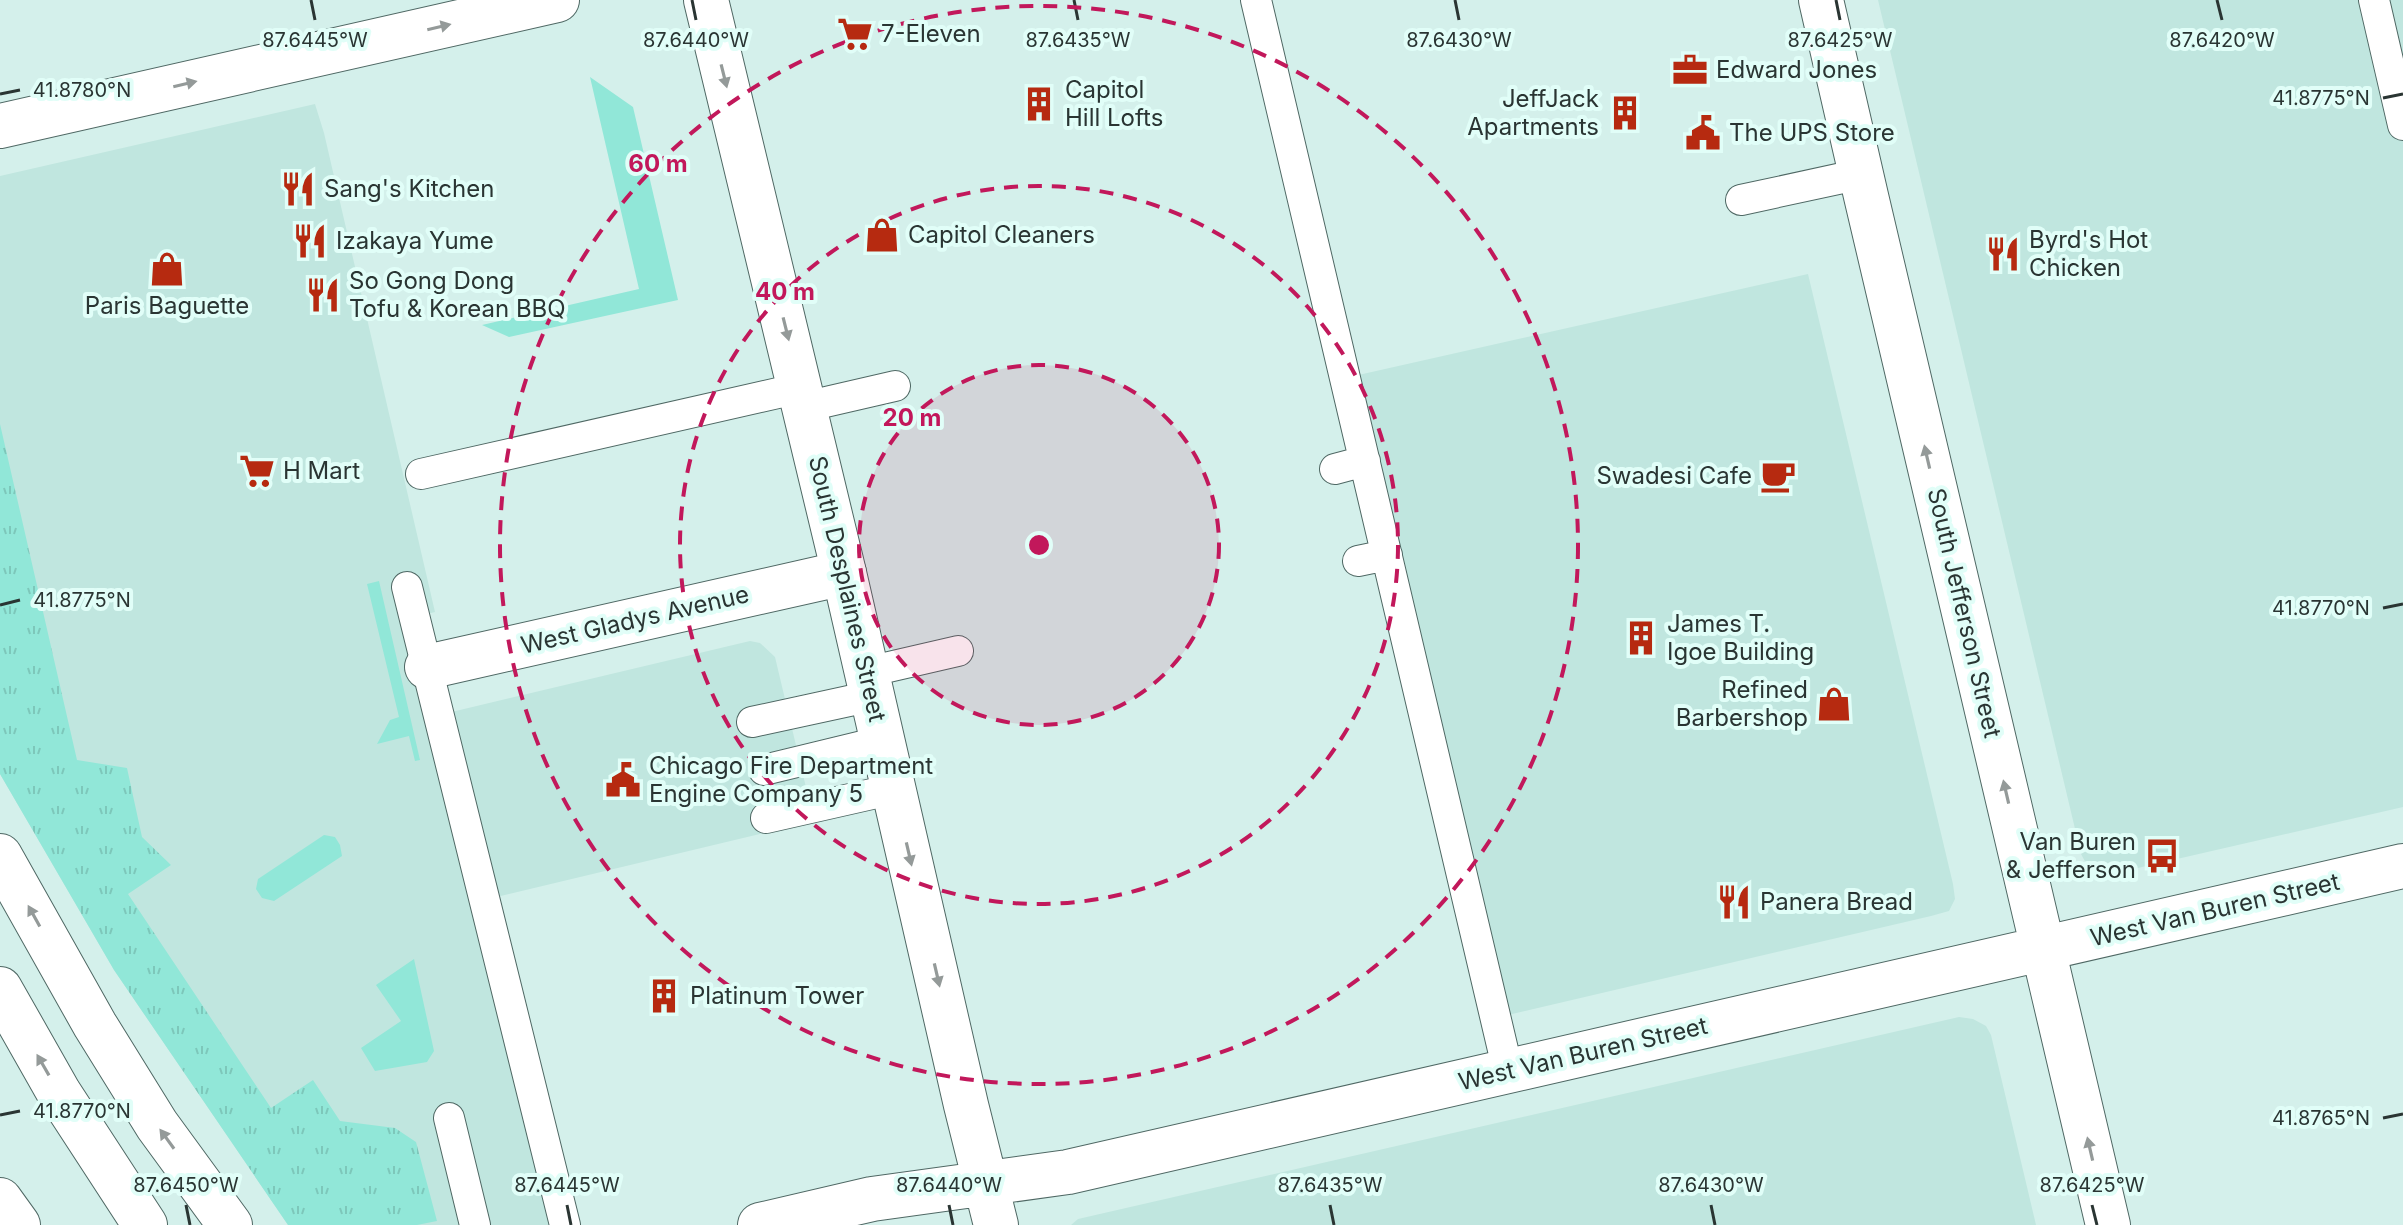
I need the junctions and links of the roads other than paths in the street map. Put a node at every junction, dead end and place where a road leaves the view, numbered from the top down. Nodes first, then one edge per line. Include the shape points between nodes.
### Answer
1 (557, 0) edge
2 (706, 0) edge
3 (1256, 0) edge
4 (1821, 0) edge
5 (2374, 0) edge
6 (2403, 125) edge
7 (0, 126) edge
8 (1861, 174) junction
9 (1741, 200) dead end
10 (895, 386) dead end
11 (802, 397) junction
12 (1365, 461) junction
13 (1335, 469) dead end
14 (421, 474) dead end
15 (844, 573) junction
16 (407, 587) dead end
17 (958, 651) dead end
18 (427, 667) junction
19 (870, 684) junction
20 (752, 722) dead end
21 (883, 741) junction
22 (764, 770) dead end
23 (894, 789) junction
24 (766, 818) dead end
25 (0, 856) edge
26 (2403, 866) edge
27 (2043, 950) junction
28 (0, 989) edge
29 (1508, 1071) junction
30 (449, 1118) dead end
31 (985, 1183) junction
32 (0, 1200) edge
33 (18, 1225) edge
34 (145, 1225) edge
35 (230, 1225) edge
36 (475, 1225) edge
37 (565, 1225) edge
38 (760, 1225) edge
39 (996, 1225) edge
40 (2108, 1225) edge

7 -> 1 main road
2 -> 11 main road, South Desplaines Street
3 - 12 lane
4 - 8 main road, South Jefferson Street
5 - 6 lane
8 - 9 lane
27 -> 8 main road, South Jefferson Street
10 - 11 lane
11 - 14 lane
11 - 15 main road, South Desplaines Street
12 - 13 lane
12 - 29 lane via 1372,558
15 - 18 main road, West Gladys Avenue
15 - 19 main road, South Desplaines Street
16 - 18 lane
17 - 19 lane
18 - 37 lane
19 - 20 lane
19 - 21 main road, South Desplaines Street
21 - 22 lane
21 - 23 main road, South Desplaines Street
23 - 24 lane
23 -> 31 main road, South Desplaines Street
35 -> 25 main road via 149,1113
26 - 27 main road, West Van Buren Street
27 - 29 main road, West Van Buren Street
40 -> 27 main road, South Jefferson Street
34 -> 28 main road via 59,1093
29 - 31 main road, West Van Buren Street via 1068,1172
30 - 36 lane
31 - 38 main road, West Van Buren Street via 872,1199
31 - 39 main road, South Desplaines Street
32 - 33 main road

